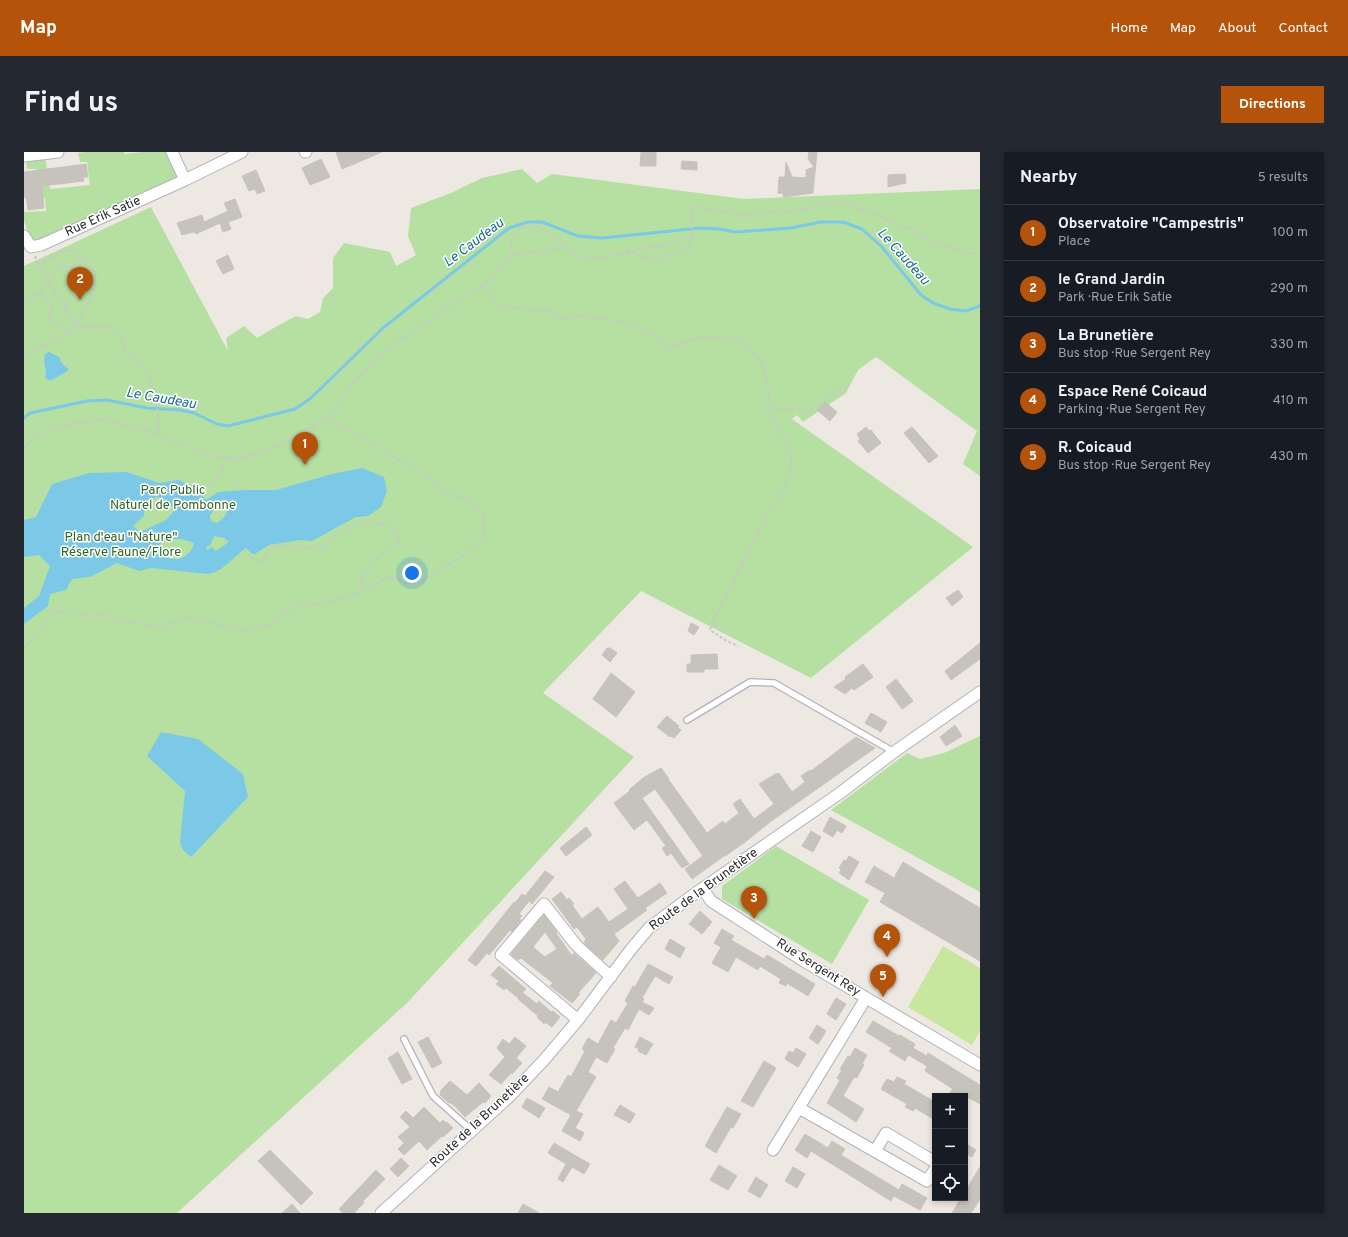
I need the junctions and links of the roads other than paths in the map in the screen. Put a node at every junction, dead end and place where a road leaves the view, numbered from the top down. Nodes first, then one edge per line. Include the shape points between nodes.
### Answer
1 (58, 152) edge
2 (172, 152) edge
3 (242, 152) edge
4 (24, 156) edge
5 (185, 180) junction
6 (24, 236) edge
7 (980, 692) edge
8 (686, 720) dead end
9 (894, 752) junction
10 (702, 889) junction
11 (611, 978) junction
12 (866, 998) junction
13 (578, 1020) junction
14 (404, 1039) dead end
15 (980, 1065) edge
16 (799, 1108) junction
17 (471, 1130) junction
18 (773, 1150) dead end
19 (875, 1151) junction
20 (932, 1160) edge
21 (932, 1174) edge
22 (381, 1213) edge

1 - 4 street
2 - 5 street
3 - 5 street, Rue Erik Satie
5 - 6 street, Rue Erik Satie via 41,245 31,246
7 - 9 street, Route de la Brunetière
8 - 9 lane via 750,682 774,683
9 - 10 street, Route de la Brunetière via 840,793
10 - 11 street, Route de la Brunetière via 649,928
10 - 12 street, Rue Sergent Rey via 711,901
11 - 13 street, Route de la Brunetière
11 - 13 street via 576,945 544,904 501,955
12 - 15 street, Rue Sergent Rey
12 - 16 street
13 - 17 street, Route de la Brunetière via 509,1097
14 - 17 lane via 433,1096
16 - 18 street
16 - 19 street
17 - 22 street, Route de la Brunetière
19 - 20 street via 886,1133
19 - 21 street via 927,1181

